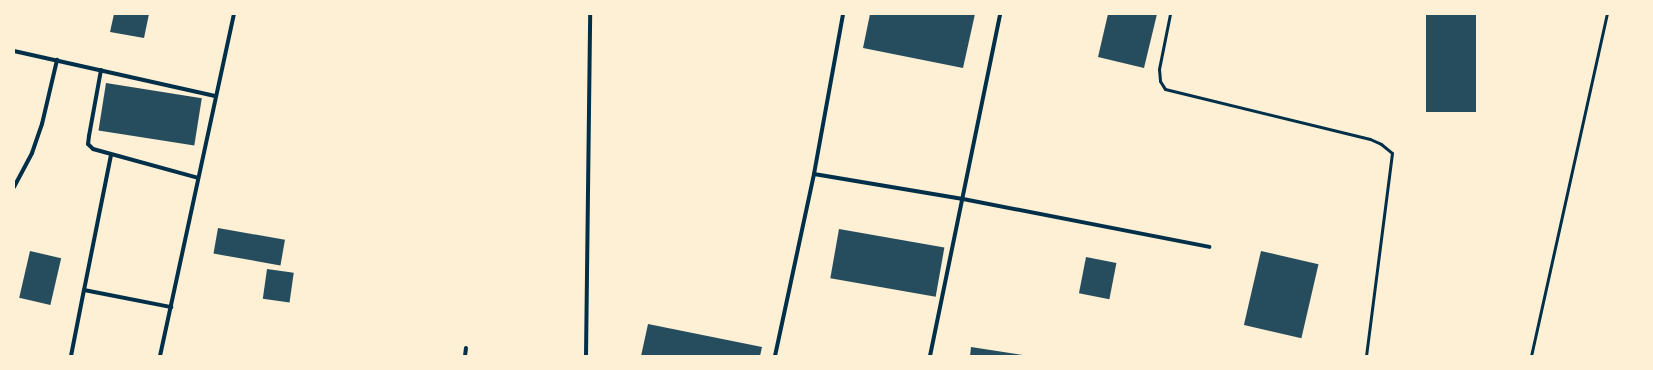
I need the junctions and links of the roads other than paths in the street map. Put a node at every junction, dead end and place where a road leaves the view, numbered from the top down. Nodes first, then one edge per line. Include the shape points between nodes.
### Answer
1 (234, 14) edge
2 (590, 14) edge
3 (843, 14) edge
4 (1000, 14) edge
5 (1170, 14) edge
6 (1607, 14) edge
7 (14, 51) edge
8 (57, 60) junction
9 (101, 70) junction
10 (215, 96) junction
11 (111, 155) junction
12 (814, 174) junction
13 (198, 178) junction
14 (14, 187) edge
15 (963, 199) junction
16 (1209, 247) dead end
17 (84, 290) junction
18 (171, 307) junction
19 (466, 348) dead end
20 (71, 356) edge
21 (160, 356) edge
22 (465, 356) edge
23 (586, 356) edge
24 (775, 356) edge
25 (930, 356) edge
26 (1366, 356) edge
27 (1531, 356) edge

1 - 10 street
2 - 23 street
3 - 12 street
4 - 15 street
5 - 26 lane via 1159,69 1160,81 1165,89 1370,139 1392,153
6 - 27 lane
7 - 8 street
8 - 9 street
8 - 14 street via 40,131 32,153
9 - 10 street
9 - 11 street via 88,144 99,152
10 - 13 street
11 - 13 street
11 - 17 street
12 - 15 street
12 - 24 street
13 - 18 street
15 - 16 street
15 - 25 street
17 - 18 street
17 - 20 street
18 - 21 street
19 - 22 street

